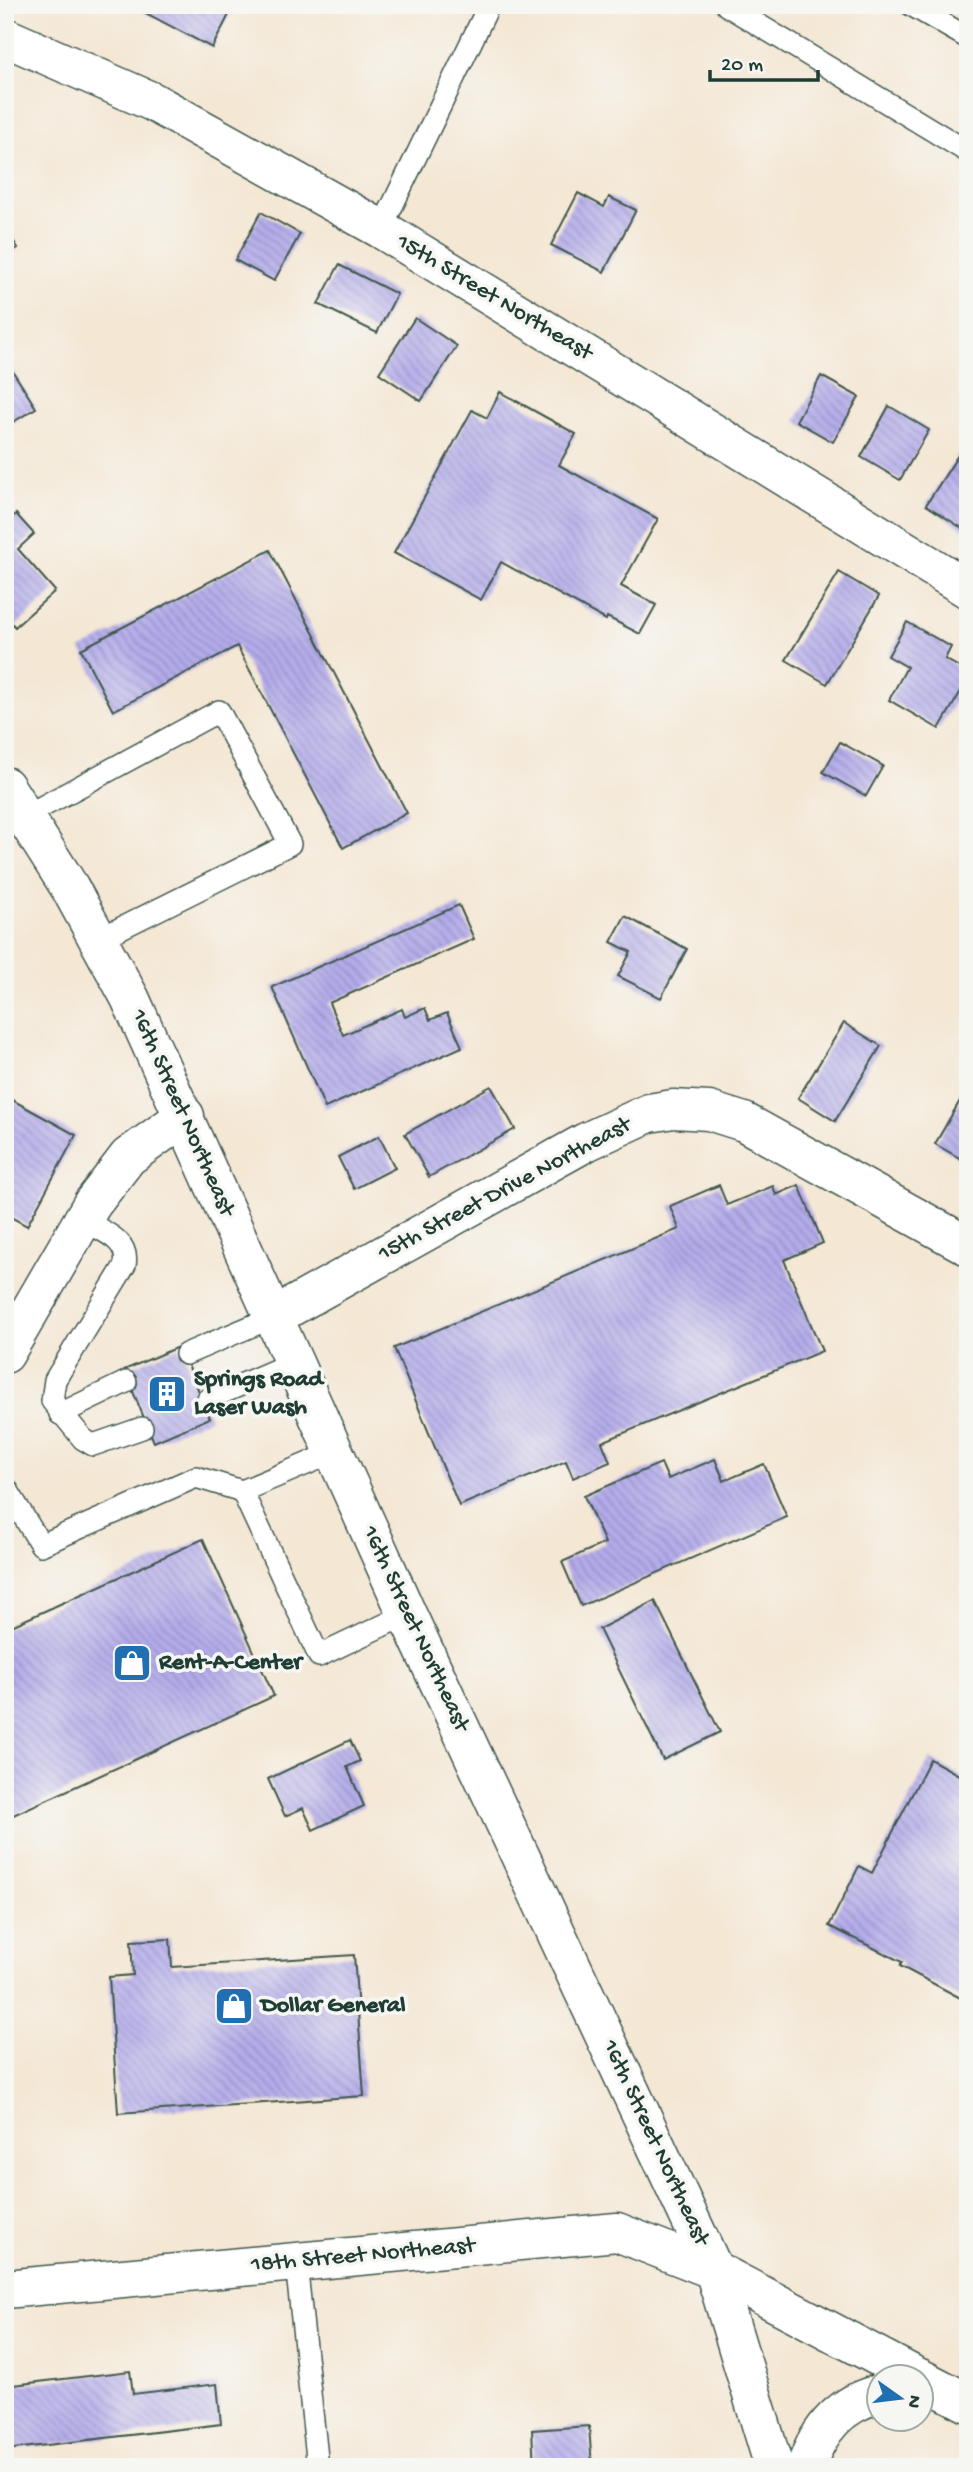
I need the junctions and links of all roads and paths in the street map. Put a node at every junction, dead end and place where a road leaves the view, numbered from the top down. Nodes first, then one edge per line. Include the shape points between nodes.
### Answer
1 (489, 5) edge
2 (726, 5) edge
3 (911, 5) edge
4 (5, 37) edge
5 (968, 38) edge
6 (968, 152) edge
7 (381, 229) junction
8 (968, 589) edge
9 (15, 801) edge
10 (99, 939) junction
11 (185, 1116) junction
12 (83, 1220) junction
13 (968, 1246) edge
14 (273, 1317) junction
15 (5, 1354) edge
16 (186, 1354) dead end
17 (294, 1362) junction
18 (127, 1382) dead end
19 (208, 1399) dead end
20 (60, 1414) junction
21 (142, 1428) dead end
22 (335, 1452) junction
23 (5, 1486) edge
24 (242, 1491) junction
25 (407, 1614) junction
26 (296, 2263) junction
27 (714, 2270) junction
28 (5, 2289) edge
29 (893, 2364) edge
30 (864, 2400) edge
31 (318, 2467) edge
32 (774, 2467) edge
33 (806, 2467) edge

1 - 7 lane
2 - 6 lane
3 - 5 lane
4 - 7 street, 15th Street Northeast via 153,102
7 - 8 street, 15th Street Northeast
9 - 10 street, 16th Street Northeast
9 - 10 lane via 219,711 290,844
10 - 11 street, 16th Street Northeast
11 - 12 street via 128,1157
11 - 14 street, 16th Street Northeast
12 - 15 street
12 - 20 lane via 122,1244 127,1257 55,1380 52,1401
13 - 14 street, 15th Street Drive Northeast via 744,1122 709,1111 673,1109 649,1113 586,1142
14 - 16 lane
14 - 17 street, 16th Street Northeast
17 - 19 lane
17 - 22 street, 16th Street Northeast
18 - 20 lane
20 - 21 lane via 93,1445
22 - 24 lane
22 - 25 street, 16th Street Northeast
23 - 24 lane via 41,1545 196,1478
24 - 25 lane via 319,1656
25 - 27 street, 16th Street Northeast
26 - 27 street, 18th Street Northeast via 617,2232
26 - 28 street, 18th Street Northeast
26 - 31 lane
27 - 29 street, 16th Street Northeast
27 - 32 street
30 - 33 street via 839,2412 813,2446

